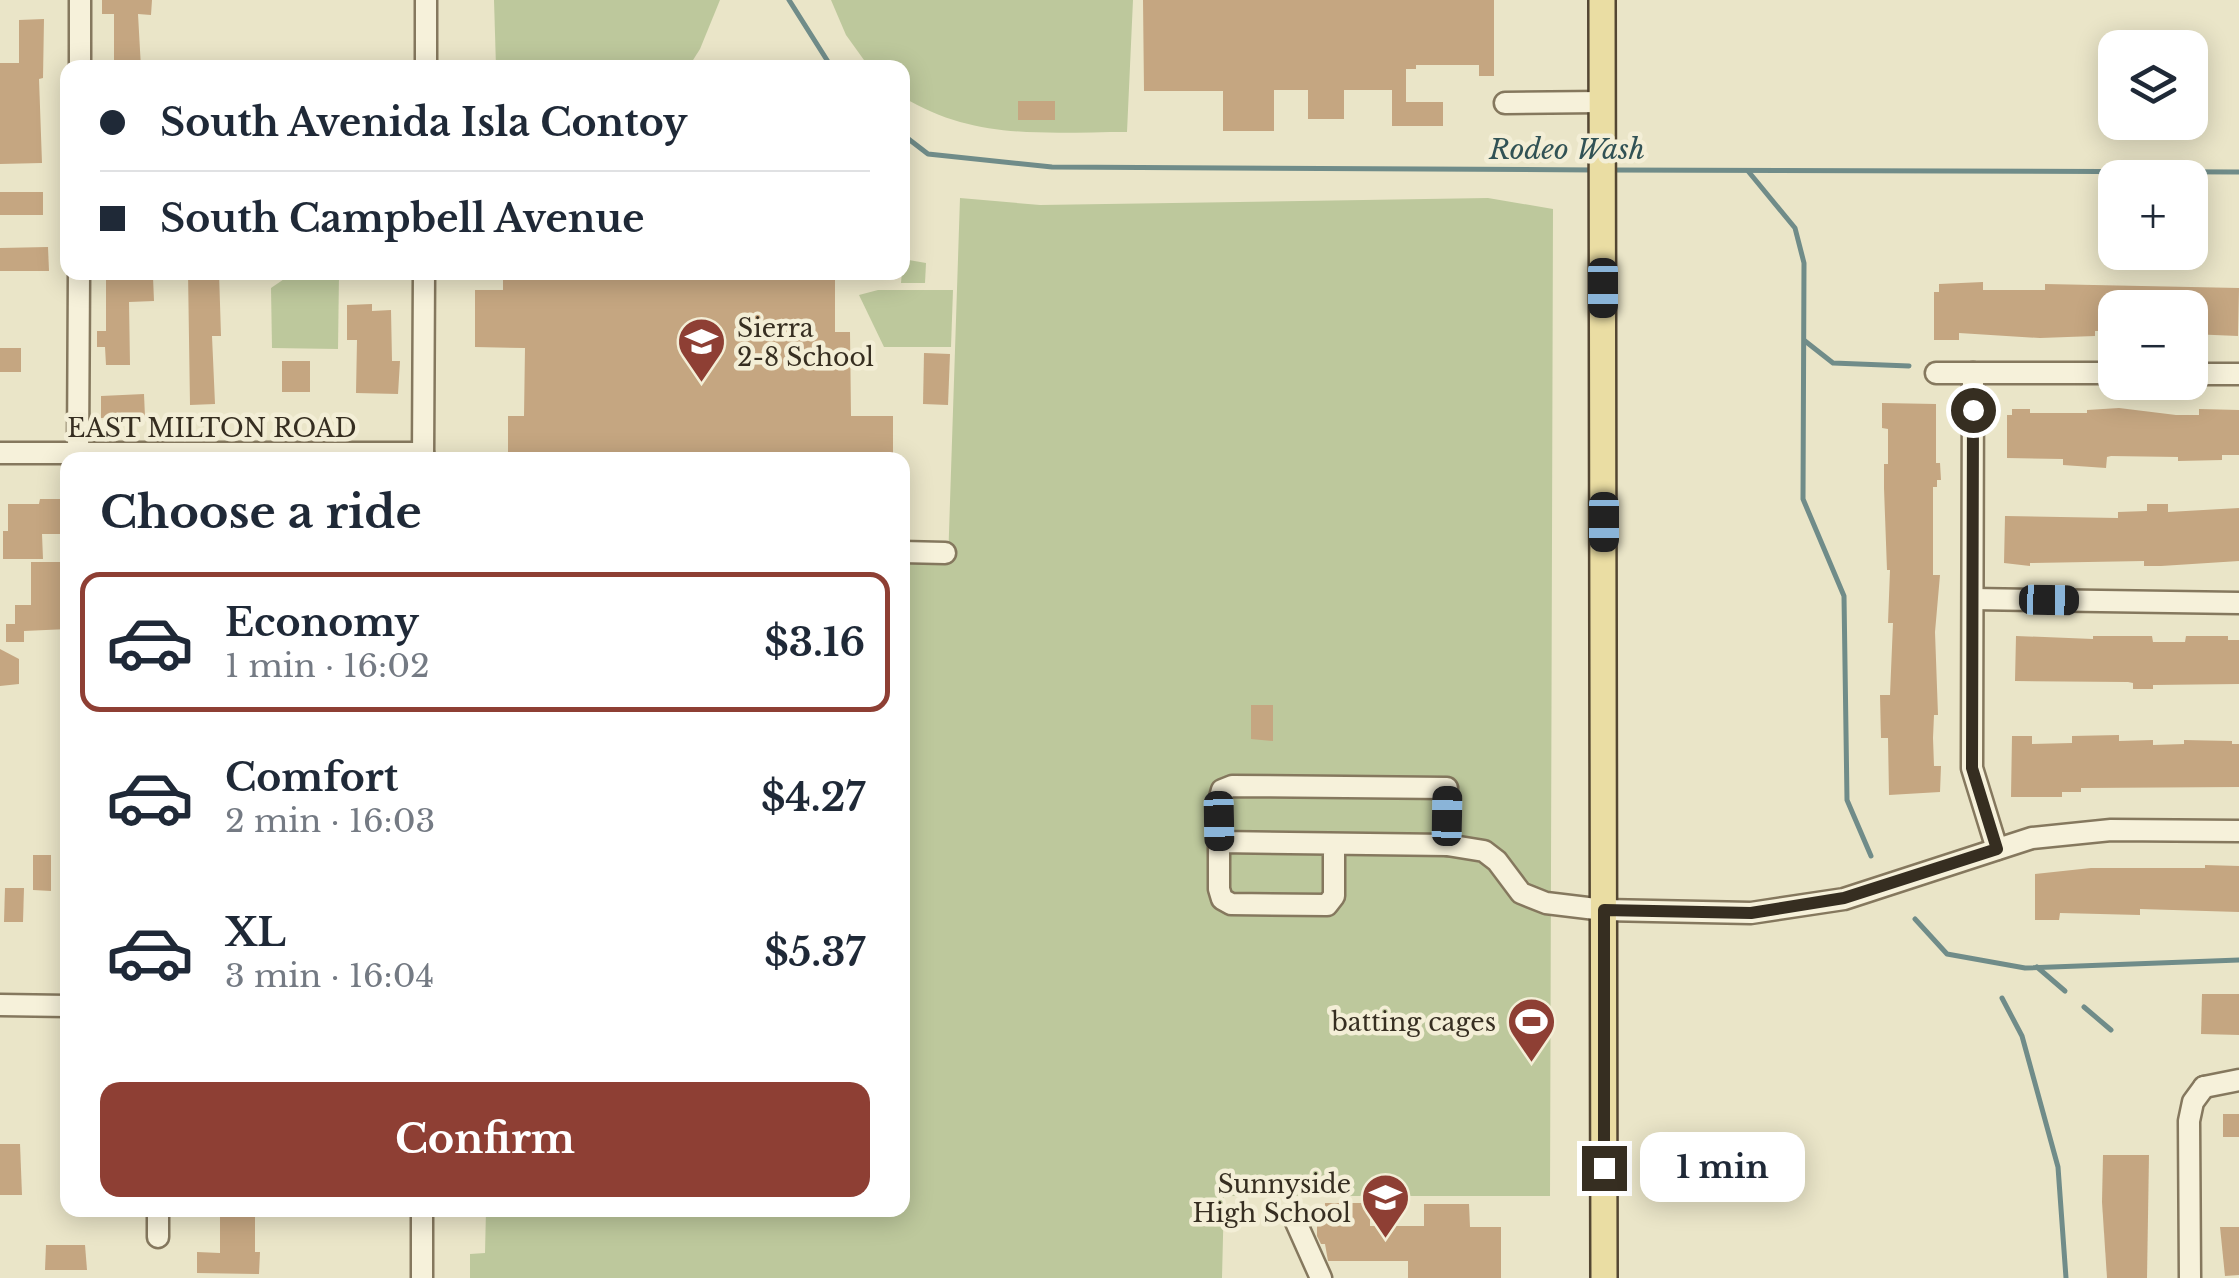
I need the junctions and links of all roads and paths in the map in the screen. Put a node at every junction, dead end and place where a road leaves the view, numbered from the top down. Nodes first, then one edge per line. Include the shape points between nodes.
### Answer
1 (80, 0) edge
2 (426, 0) edge
3 (1602, 0) edge
4 (80, 60) edge
5 (426, 60) edge
6 (1602, 102) junction
7 (1505, 103) dead end
8 (78, 280) edge
9 (424, 280) edge
10 (1936, 373) dead end
11 (1973, 373) junction
12 (2098, 374) edge
13 (2208, 374) edge
14 (2239, 374) edge
15 (78, 452) edge
16 (424, 452) edge
17 (0, 454) edge
18 (60, 454) edge
19 (910, 552) edge
20 (944, 553) dead end
21 (1972, 599) junction
22 (2239, 603) edge
23 (2239, 831) edge
24 (1219, 842) junction
25 (1334, 844) junction
26 (1447, 845) junction
27 (1997, 849) junction
28 (1604, 910) junction
29 (0, 1005) edge
30 (60, 1006) edge
31 (2239, 1080) edge
32 (158, 1217) edge
33 (422, 1217) edge
34 (1295, 1220) dead end
35 (158, 1237) dead end
36 (422, 1278) edge
37 (1320, 1278) edge
38 (1604, 1278) edge
39 (2190, 1278) edge

1 - 4 street
2 - 5 street
3 - 6 main road
6 - 7 street
6 - 28 main road
8 - 15 street
9 - 16 street
10 - 11 street
11 - 12 street
11 - 21 street
13 - 14 street
17 - 18 street, EAST MILTON ROAD
19 - 20 street
21 - 22 street
21 - 27 street via 1972,768
23 - 27 street via 2111,830 2032,838
24 - 25 street
24 - 25 street via 1222,899 1319,906 1334,896
24 - 26 street via 1219,800 1232,786 1447,788
25 - 26 street
26 - 28 street via 1492,856 1530,898
27 - 28 street via 1827,901 1751,913
28 - 38 main road
29 - 30 street
31 - 39 street via 2198,1082 2193,1102
32 - 35 street
33 - 36 street
34 - 37 street

